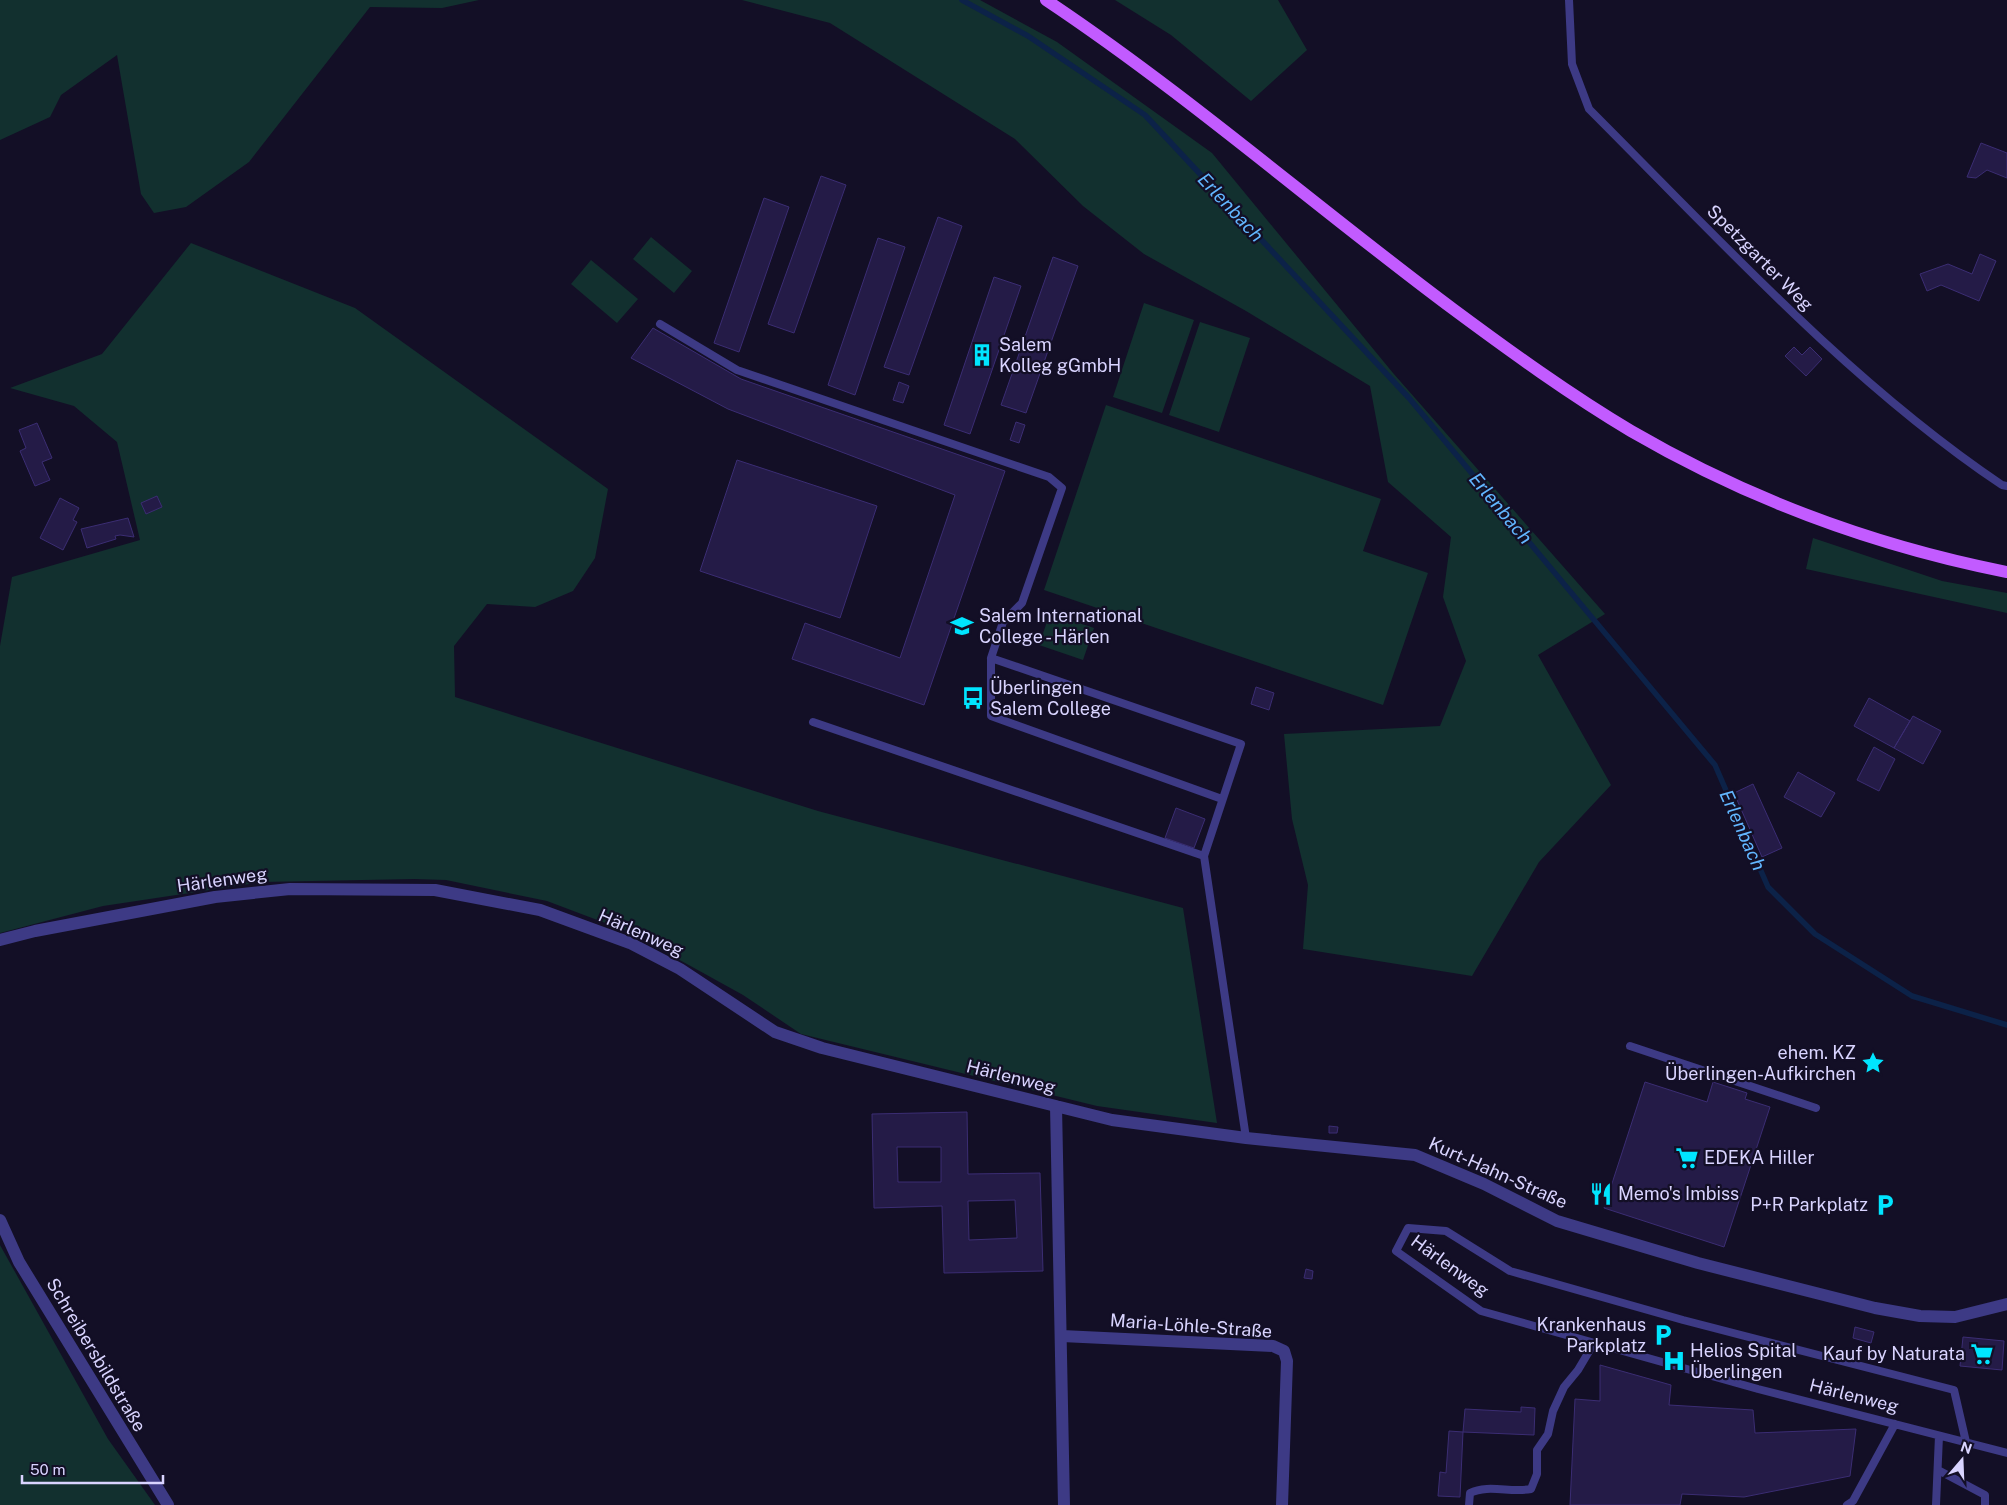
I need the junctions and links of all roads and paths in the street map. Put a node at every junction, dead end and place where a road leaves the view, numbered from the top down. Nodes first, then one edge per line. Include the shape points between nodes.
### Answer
1 (1046, 0) edge
2 (1569, 0) edge
3 (660, 324) dead end
4 (2007, 486) edge
5 (2007, 572) edge
6 (991, 658) junction
7 (813, 722) dead end
8 (1222, 799) junction
9 (1204, 856) junction
10 (0, 940) edge
11 (1630, 1046) dead end
12 (1056, 1106) junction
13 (1816, 1108) dead end
14 (1246, 1138) junction
15 (0, 1220) edge
16 (2007, 1304) edge
17 (1062, 1336) junction
18 (1594, 1343) junction
19 (1895, 1424) junction
20 (1939, 1436) junction
21 (1966, 1442) junction
22 (2007, 1453) edge
23 (1938, 1470) junction
24 (168, 1505) edge
25 (1064, 1505) edge
26 (1282, 1505) edge
27 (1469, 1505) edge
28 (1847, 1505) edge
29 (1936, 1505) edge
30 (1985, 1505) edge

1 - 5 main road via 1107,41 1494,340 1631,430 1734,484 1803,514 1911,550
2 - 4 lane, Spetzgarter Weg via 1572,64 1588,109 1799,319 1955,454
3 - 6 lane via 737,370 1049,477 1062,488 1022,603 1003,622
6 - 8 lane via 991,716
6 - 8 lane via 1241,744
7 - 9 lane
8 - 9 lane
9 - 14 lane
10 - 12 street, Härlenweg via 214,897 290,889 435,890 540,910 630,943 680,969 775,1032 794,1039
11 - 13 lane
12 - 14 street, Härlenweg via 1112,1120
12 - 17 street
14 - 16 street, Kurt-Hahn-Straße via 1415,1155 1484,1184 1557,1221 1698,1263 1875,1308 1920,1316 1955,1317
15 - 24 street, Schreibersbildstraße via 19,1262
17 - 25 street
17 - 26 street, Maria-Löhle-Straße via 1274,1346 1284,1351 1287,1361
18 - 19 lane, Härlenweg
18 - 21 lane, Härlenweg via 1481,1311 1396,1251 1408,1228 1446,1231 1510,1271 1683,1320 1954,1390
18 - 27 lane via 1564,1386 1553,1411 1548,1434 1537,1450 1537,1474 1531,1489 1480,1488 1470,1493
19 - 20 lane, Härlenweg
19 - 28 lane
20 - 21 lane, Härlenweg
20 - 23 lane
21 - 22 lane, Härlenweg
23 - 29 lane
23 - 30 lane via 1985,1495

